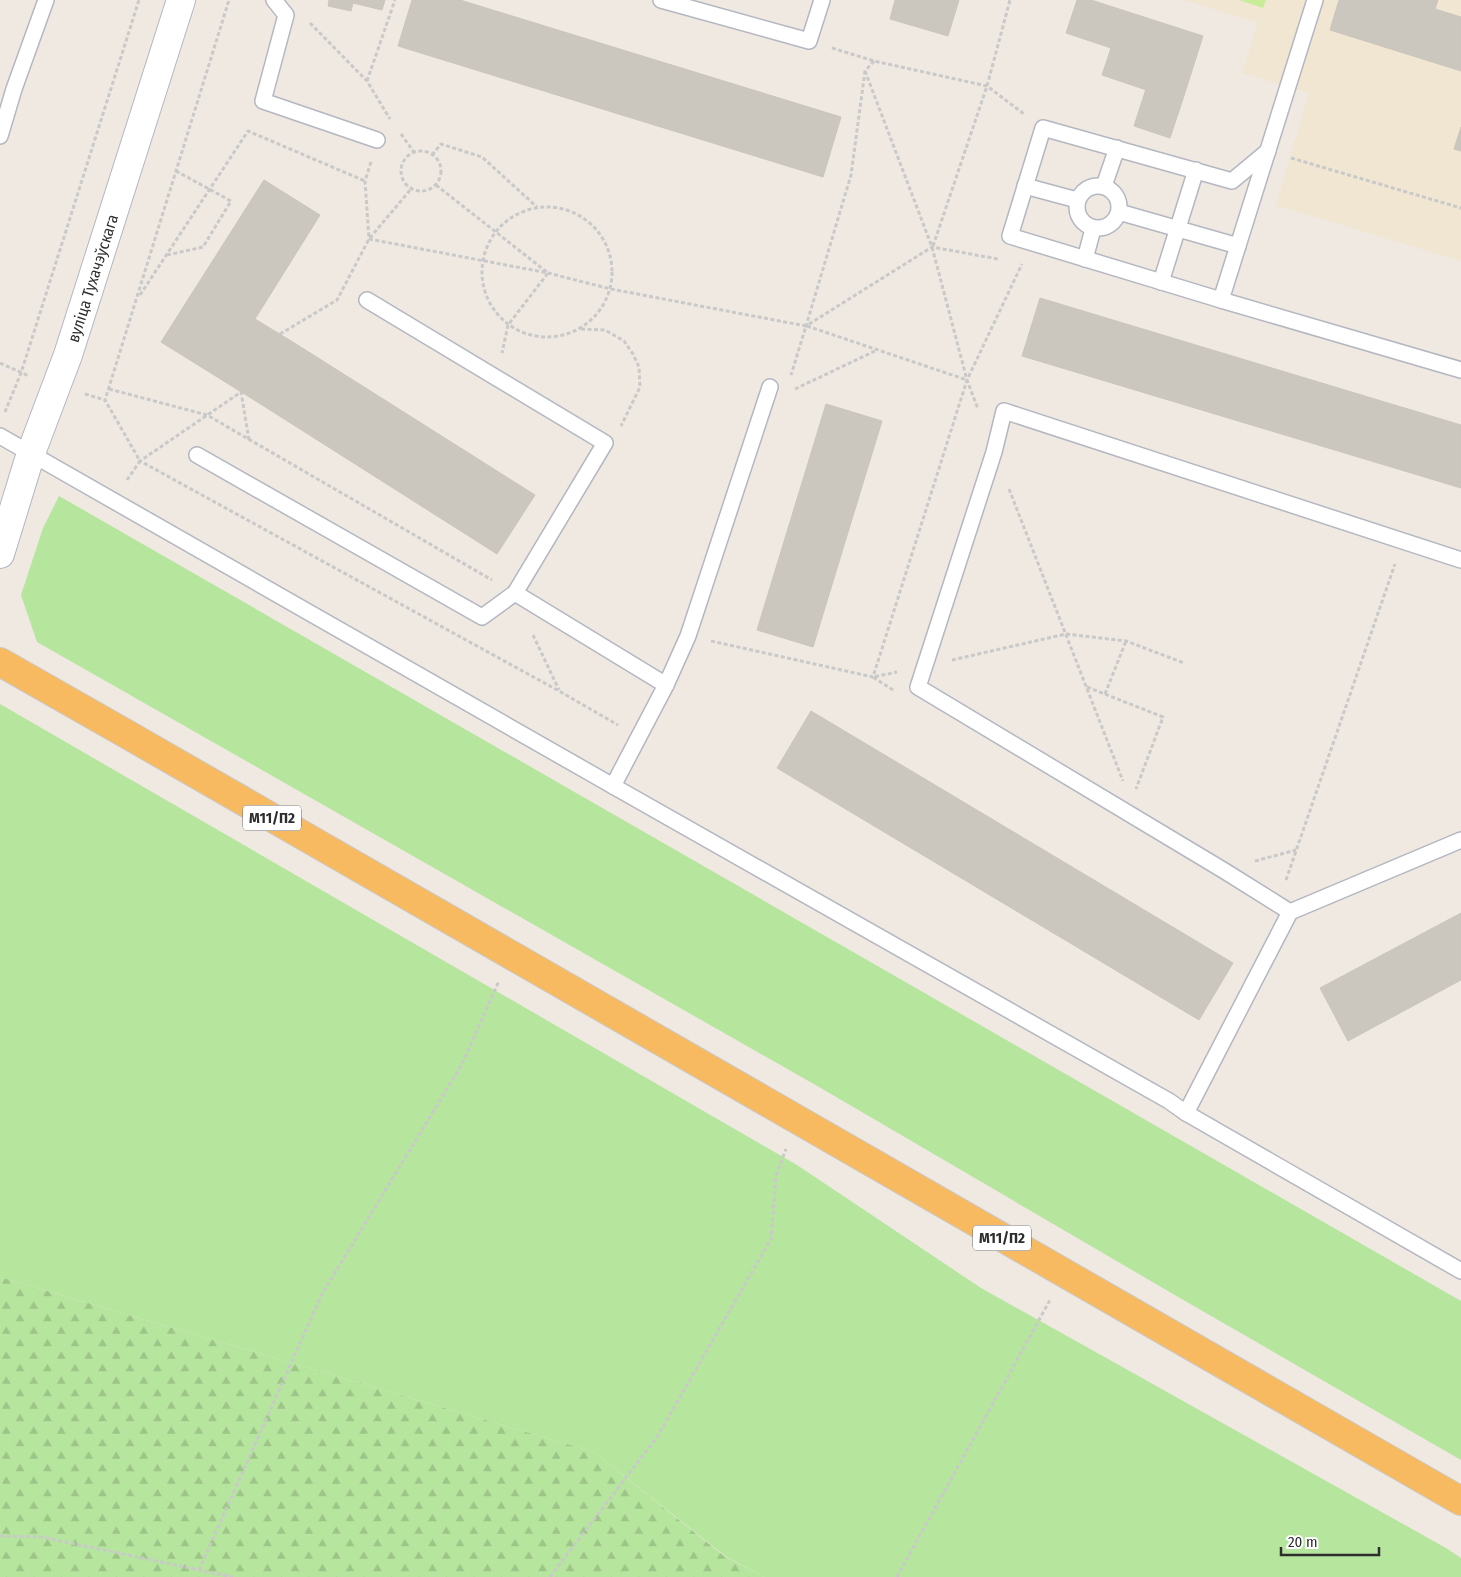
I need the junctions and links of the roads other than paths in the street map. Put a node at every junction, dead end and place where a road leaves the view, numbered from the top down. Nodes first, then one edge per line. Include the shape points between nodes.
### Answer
1 (46, 0) edge
2 (181, 0) edge
3 (274, 0) edge
4 (661, 0) edge
5 (822, 0) edge
6 (1315, 0) edge
7 (0, 136) edge
8 (377, 140) road end
9 (1117, 148) junction
10 (1268, 151) junction
11 (1196, 170) junction
12 (1026, 186) junction
13 (1104, 186) junction
14 (1077, 200) junction
15 (1119, 212) junction
16 (1093, 229) junction
17 (1178, 229) junction
18 (1238, 246) junction
19 (1085, 259) junction
20 (1161, 282) junction
21 (367, 300) dead end
22 (1221, 300) junction
23 (1461, 370) edge
24 (770, 387) road end
25 (0, 436) edge
26 (31, 453) junction
27 (197, 455) dead end
28 (0, 554) edge
29 (1461, 560) edge
30 (515, 594) junction
31 (0, 662) edge
32 (666, 684) junction
33 (612, 786) junction
34 (1461, 840) edge
35 (1284, 908) junction
36 (1186, 1113) junction
37 (1461, 1271) edge
38 (1461, 1502) edge

1 - 7 lane
2 - 26 street, вуліца Тухачэўскага via 68,354
3 - 8 lane via 286,14 263,101
4 - 5 lane via 809,42
6 - 10 lane
9 - 11 lane
9 - 12 lane via 1043,128
9 - 13 lane
10 - 11 lane via 1232,180
10 - 18 lane
11 - 17 lane
12 - 14 lane
12 - 19 lane via 1010,236
13 - 14 lane via 1088,188
13 - 15 lane via 1117,197
14 - 16 lane via 1076,213 1082,223
15 - 16 lane via 1113,223
15 - 17 lane
16 - 19 lane
17 - 18 lane
17 - 20 lane
18 - 22 lane
19 - 20 lane
20 - 22 lane
21 - 30 lane via 605,443
22 - 23 lane
24 - 32 lane via 688,636
25 - 26 lane
26 - 28 street, вуліца Тухачэўскага
26 - 33 lane
27 - 30 lane via 482,616
29 - 35 lane via 1004,412 918,687
30 - 32 lane
31 - 38 highway, М11/П2
32 - 33 lane
33 - 36 lane
34 - 35 lane
35 - 36 lane
36 - 37 lane

